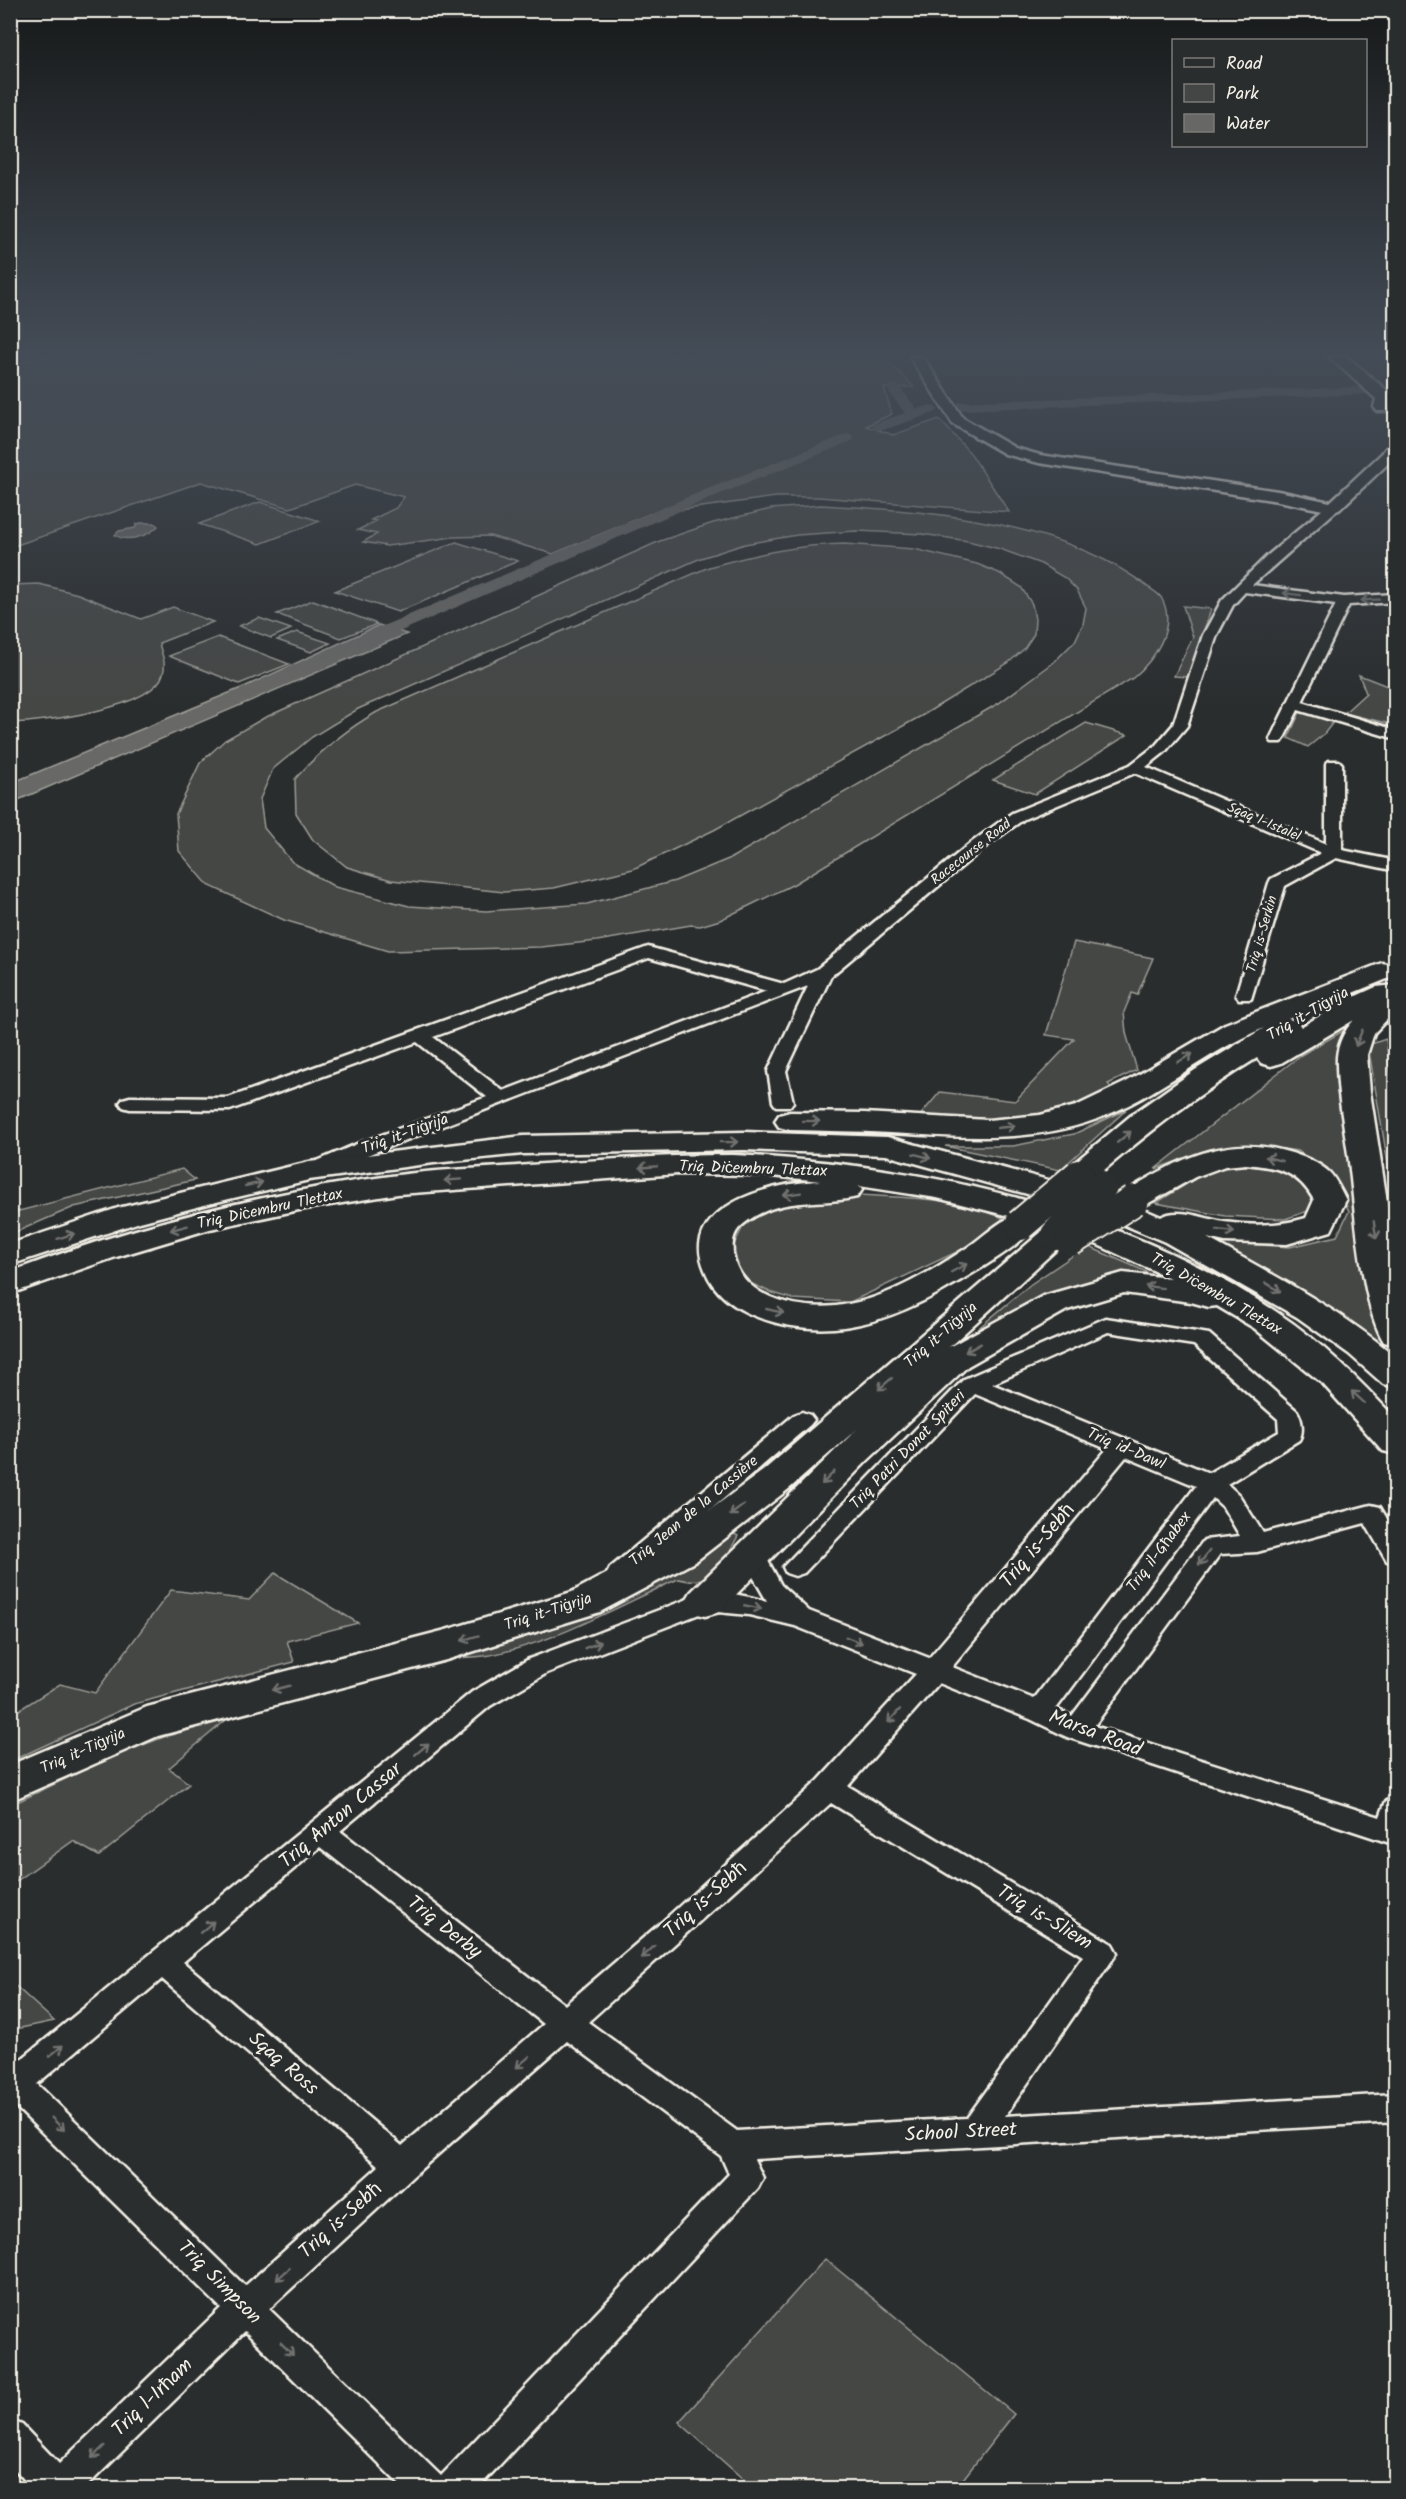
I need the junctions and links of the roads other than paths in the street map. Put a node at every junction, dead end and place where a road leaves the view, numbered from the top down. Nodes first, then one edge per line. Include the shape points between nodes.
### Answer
1 (1133, 474) edge
2 (1369, 474) edge
3 (1333, 507) junction
4 (1241, 588) junction
5 (1395, 598) edge
6 (1344, 601) junction
7 (1293, 704) junction
8 (1395, 735) edge
9 (1276, 739) dead end
10 (1334, 764) dead end
11 (1135, 768) junction
12 (1335, 853) junction
13 (1395, 866) edge
14 (823, 973) junction
15 (1392, 980) edge
16 (785, 990) junction
17 (1245, 995) dead end
18 (1395, 1014) edge
19 (1395, 1020) edge
20 (418, 1035) junction
21 (501, 1099) junction
22 (783, 1102) dead end
23 (130, 1103) dead end
24 (523, 1145) junction
25 (309, 1171) junction
26 (1106, 1192) junction
27 (1019, 1216) junction
28 (10, 1255) edge
29 (10, 1284) edge
30 (1286, 1334) junction
31 (1395, 1334) edge
32 (1395, 1376) edge
33 (972, 1384) junction
34 (1289, 1416) joint
35 (802, 1420) dead end
36 (1395, 1442) edge
37 (1121, 1447) junction
38 (1210, 1483) junction
39 (1257, 1543) junction
40 (752, 1554) junction
41 (1395, 1556) edge
42 (795, 1567) dead end
43 (586, 1602) junction
44 (705, 1602) junction
45 (800, 1618) junction
46 (933, 1672) junction
47 (1039, 1712) junction
48 (1076, 1730) junction
49 (10, 1784) edge
50 (829, 1788) junction
51 (1393, 1825) edge
52 (321, 1833) junction
53 (164, 1963) junction
54 (567, 2024) junction
55 (12, 2083) edge
56 (1395, 2108) edge
57 (976, 2132) junction
58 (732, 2146) junction
59 (402, 2166) junction
60 (245, 2308) junction
61 (10, 2437) edge
62 (56, 2488) edge
63 (60, 2488) edge
64 (428, 2488) edge
65 (454, 2488) edge

1 - 3 street
2 - 3 street, Racecourse Road
3 - 4 street, Racecourse Road
6 -> 4 street
4 - 11 street, Racecourse Road via 1227,603 1210,635 1180,726 1160,749
5 -> 6 street
6 - 7 street
7 - 8 street
7 - 9 street
10 - 12 street
11 - 12 street, Sqaq l-Istalel
11 - 14 street, Racecourse Road via 1018,816
12 - 13 street, Sqaq l-Istalel
12 - 17 street, Triq is-Serkin via 1277,883
14 - 16 street, Racecourse Road
14 - 22 street via 777,1071
24 -> 15 highway via 722,1120 988,1129 1040,1124 1086,1113 1235,1030
15 - 26 highway, Triq it-Tiġrija via 1206,1076 1145,1119
15 -> 31 highway via 1360,1030 1352,1055 1384,1295
16 - 20 street via 648,952
16 - 21 street, Racecourse Road
18 - 19 street
20 - 21 street
20 - 23 street via 230,1104
21 - 25 street, Triq it-Tiġrija
24 - 25 highway, Triq Diċembru Tlettax
24 -> 26 highway, Triq Diċembru Tlettax via 744,1141 887,1146
28 -> 25 highway, Triq Diċembru Tlettax via 129,1215
26 -> 26 highway via 1226,1232 1287,1234 1320,1224 1330,1200 1318,1179 1295,1164 1246,1155 1221,1157
26 - 27 highway, bridge
26 -> 32 highway, Triq Diċembru Tlettax via 1309,1309
26 -> 43 highway, Triq it-Tiġrija, bridge via 1063,1238 997,1286 777,1479 682,1551
27 -> 27 highway via 897,1190 787,1194 741,1212 724,1226 714,1246 720,1272 747,1301 796,1316 835,1317 866,1311 925,1286 978,1257
27 -> 29 highway, Triq Diċembru Tlettax via 903,1182 838,1172 685,1164 400,1184 305,1199 139,1239
27 - 30 highway, Triq Diċembru Tlettax via 1115,1239 1180,1269
36 -> 30 highway, Triq Diċembru Tlettax via 1367,1405
30 -> 40 highway via 1198,1292 1123,1283 1055,1303 956,1358
33 - 34 street, Triq Patri Donat Spiteri via 1106,1325 1201,1340
33 - 37 street, Triq id-Dawl
33 - 42 street, Triq Patri Donat Spiteri
34 - 38 street, Triq il-Għabex via 1291,1435
35 - 43 street, Triq Jean de la Cassière
37 - 38 street, Triq id-Dawl
37 - 46 street, Triq is-Sebħ
38 - 39 street, Triq id-Dawl via 1231,1501
38 - 47 street, Triq il-Għabex
39 - 41 street via 1371,1512
39 -> 48 street via 1213,1546
40 - 44 highway
40 - 45 street, Marsa Road via 772,1592
43 -> 49 highway, Triq it-Tiġrija via 446,1645 147,1722
44 -> 45 street, Marsa Road via 750,1606
52 -> 44 street, Triq Anton Cassar via 491,1694 538,1666
45 -> 46 street, Marsa Road
46 - 47 street, Marsa Road
46 -> 50 street, Triq is-Sebħ
47 - 48 street, Marsa Road
48 - 51 street, Marsa Road
50 -> 54 street, Triq is-Sebħ
50 - 57 street, Triq is-Sliem via 1101,1953
53 -> 52 street, Triq Anton Cassar
52 - 54 street, Triq Derby
55 -> 53 street, Triq Anton Cassar
53 - 59 street, Sqaq Ross
54 - 58 street
54 -> 59 street, Triq is-Sebħ
55 -> 60 street, Triq Simpson
56 - 57 street, School Street
57 - 58 street, School Street
58 - 65 street via 747,2178
59 -> 60 street, Triq is-Sebħ
60 -> 63 street, Triq l-Irħam
60 -> 64 street, Triq Simpson
61 - 62 street

